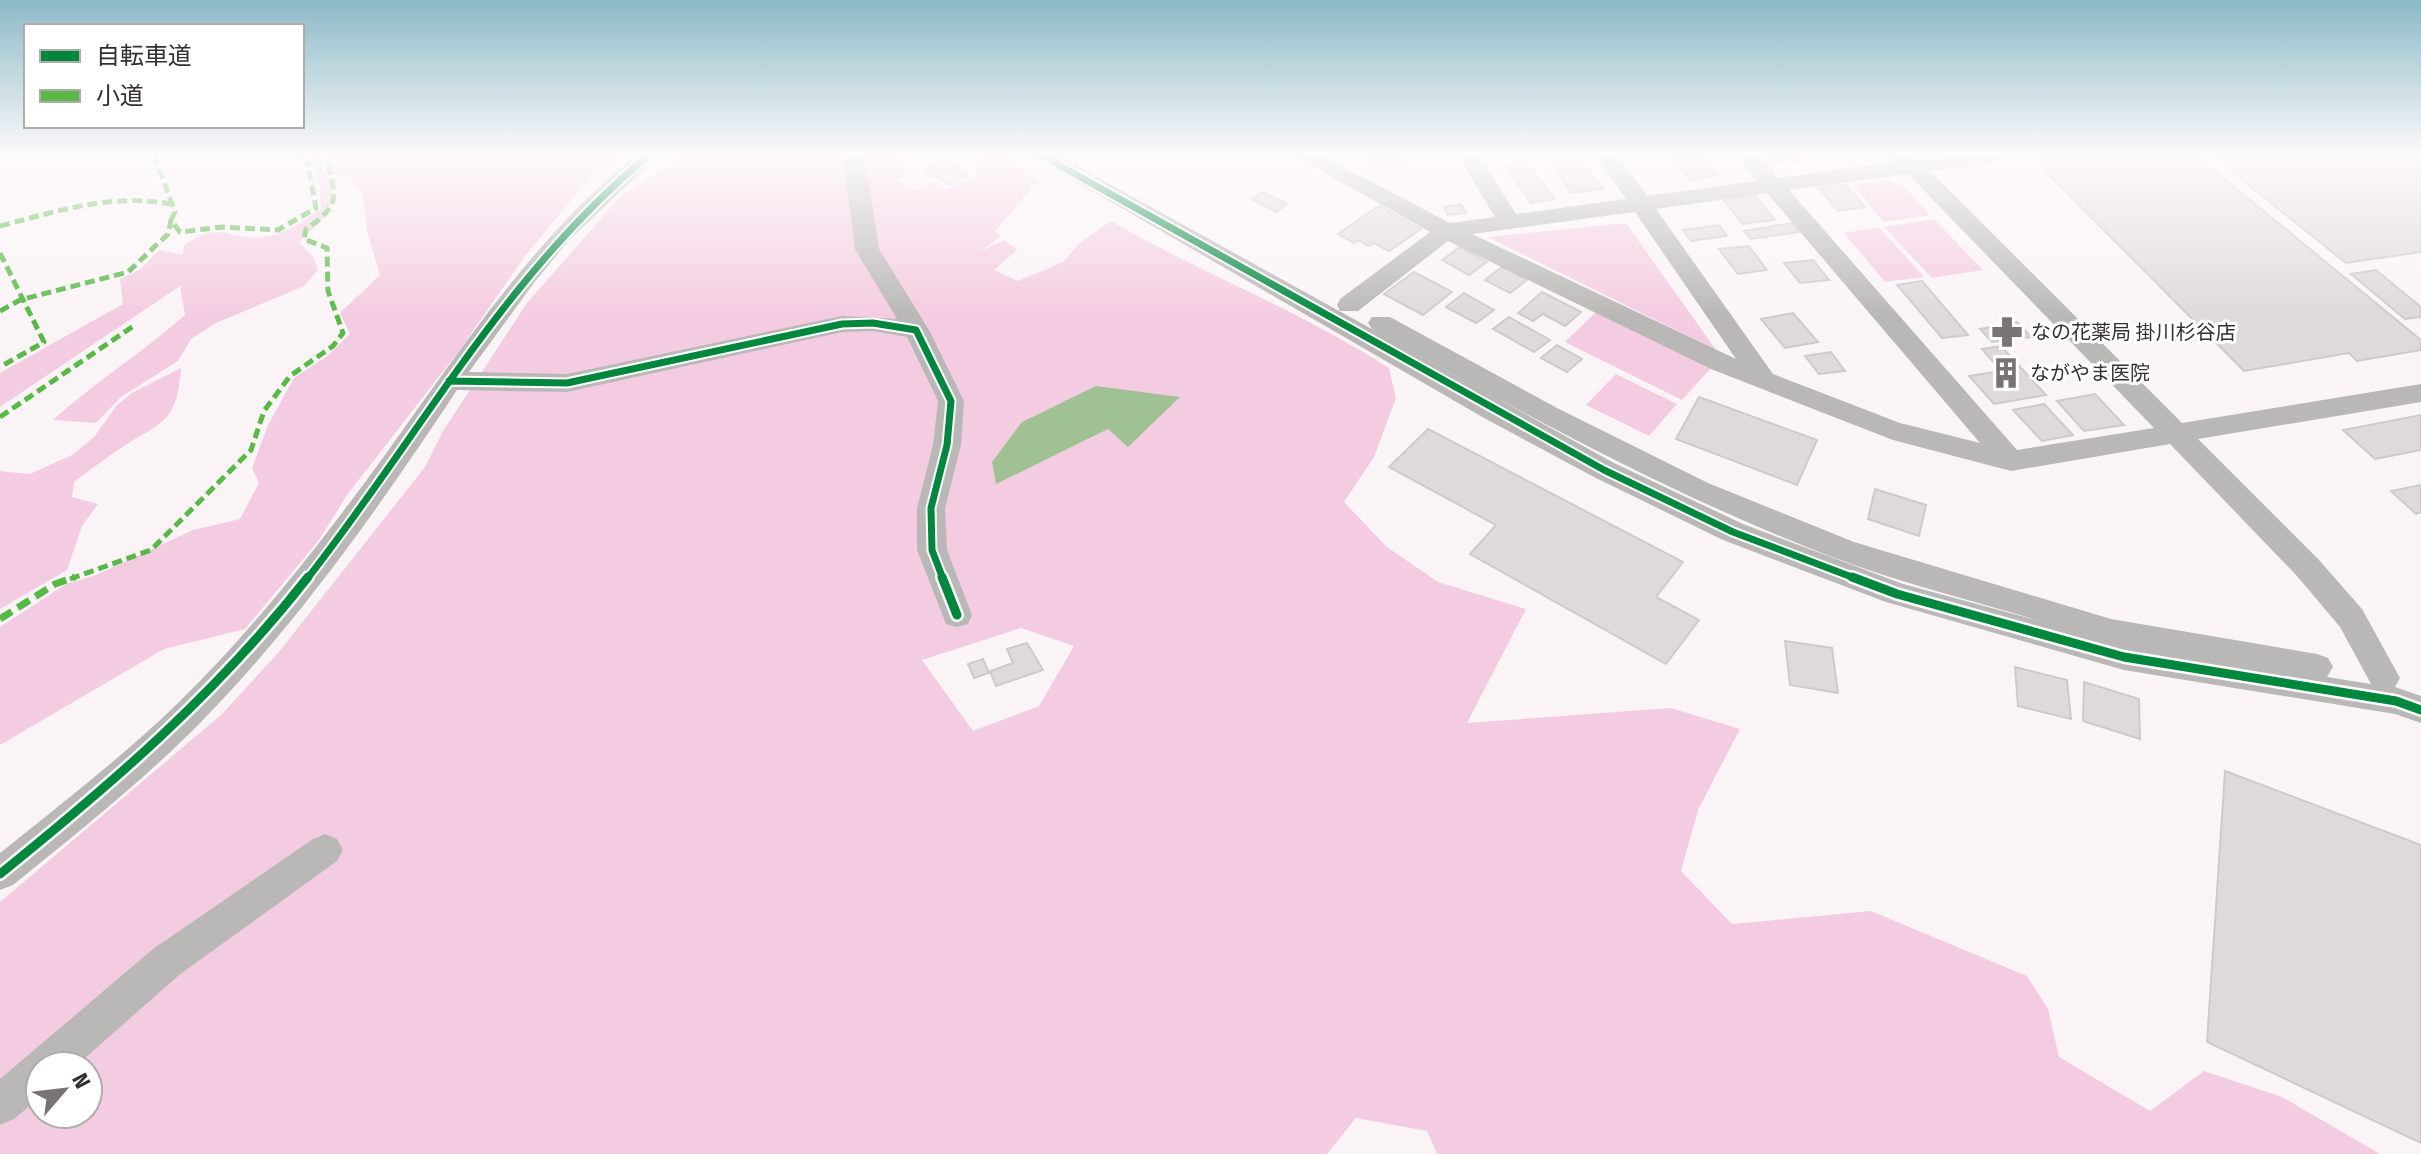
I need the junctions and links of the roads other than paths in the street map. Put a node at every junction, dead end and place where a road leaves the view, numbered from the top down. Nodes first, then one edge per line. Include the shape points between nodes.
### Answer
1 (584, 209) edge
2 (861, 209) edge
3 (1136, 209) edge
4 (1176, 209) edge
5 (1410, 209) edge
6 (1501, 209) edge
7 (1597, 209) edge
8 (1647, 209) edge
9 (1793, 209) edge
10 (1956, 209) edge
11 (1508, 220) junction
12 (1446, 231) junction
13 (1349, 305) junction
14 (916, 330) junction
15 (449, 381) junction
16 (1764, 381) junction
17 (2421, 393) edge
18 (2178, 434) junction
19 (2011, 461) junction
20 (957, 615) dead end
21 (2384, 678) junction
22 (2421, 691) edge
23 (2421, 710) edge
24 (325, 850) dead end
25 (0, 874) edge
26 (64, 1050) edge
27 (24, 1085) edge
28 (0, 1105) edge

1 - 15 street
2 - 14 street via 867,249
3 - 23 street via 1494,411 1733,532 1897,594 2124,657 2396,701
4 - 13 street
5 - 12 street
6 - 11 street
7 - 11 street
8 - 16 street
9 - 19 street
10 - 18 street
11 - 12 street
12 - 13 street
12 - 16 street
13 - 21 street via 1547,415 1698,490 1845,550 2111,631
14 - 15 street via 842,324 567,383
14 - 20 street via 951,401 947,445 931,508 932,550
15 - 25 street via 328,552 213,689 94,798
16 - 19 street via 1893,431
17 - 18 street
18 - 19 street
18 - 21 street via 2351,618
21 - 22 street
24 - 26 street via 166,962
27 - 28 street

